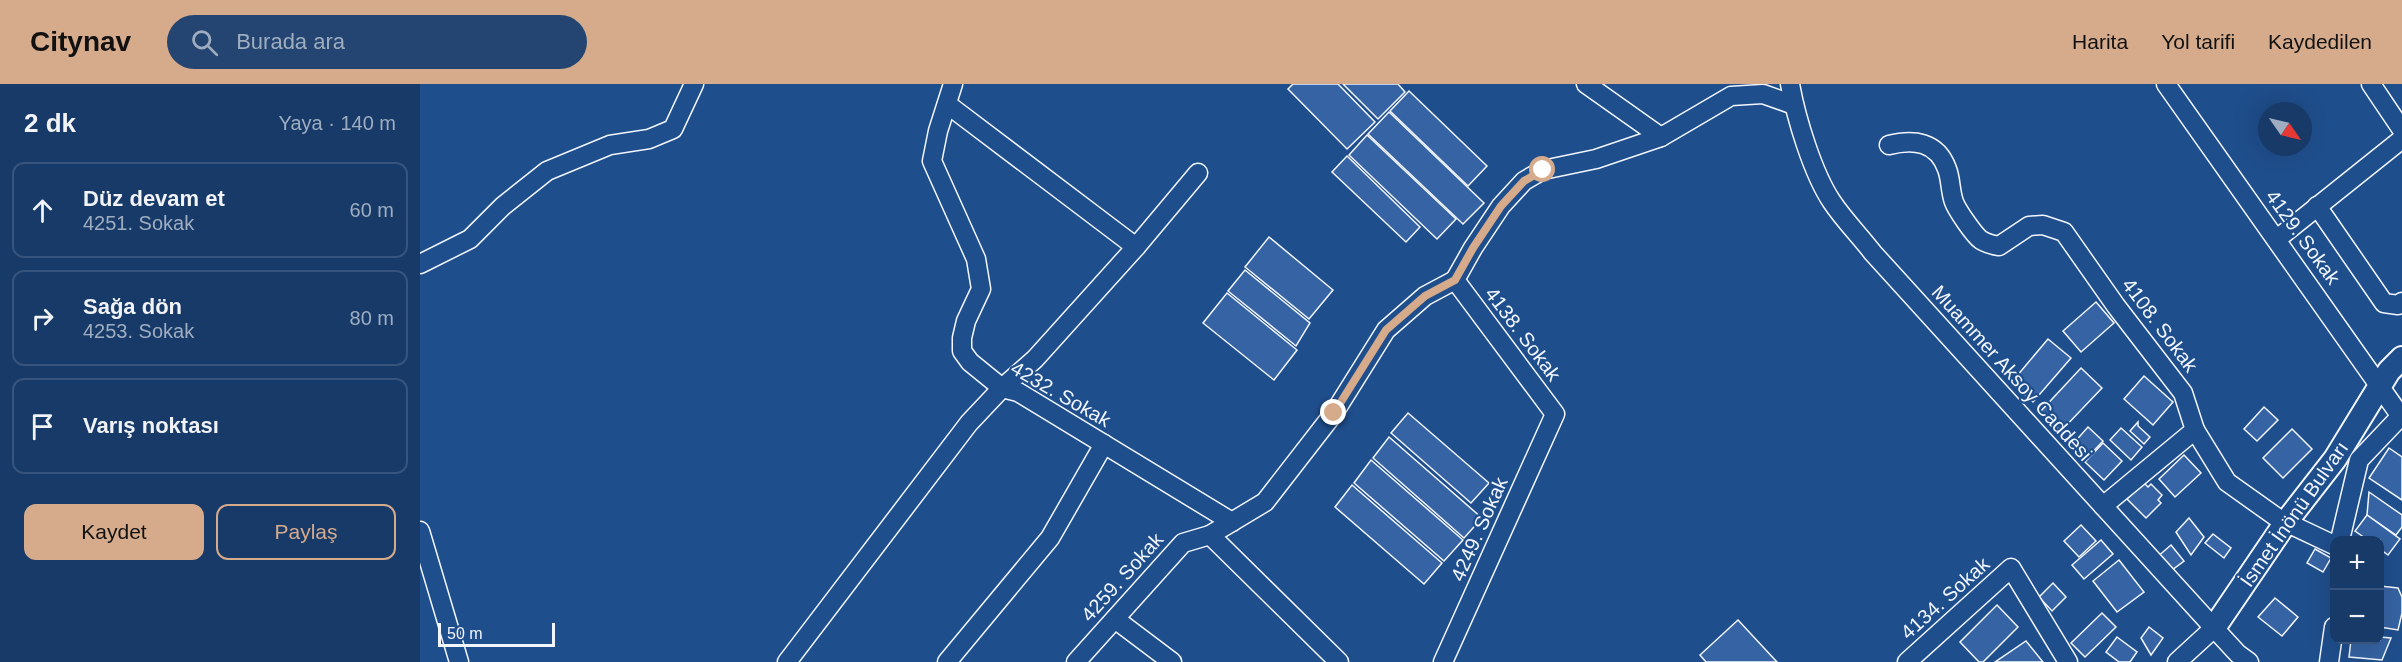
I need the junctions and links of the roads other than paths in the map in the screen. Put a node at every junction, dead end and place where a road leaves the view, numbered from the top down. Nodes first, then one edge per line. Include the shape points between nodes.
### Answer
1 (694, 84) edge
2 (953, 84) edge
3 (1586, 84) edge
4 (1790, 84) edge
5 (2166, 84) edge
6 (2371, 84) edge
7 (947, 104) junction
8 (1794, 105) junction
9 (2402, 130) edge
10 (1661, 137) junction
11 (2402, 139) edge
12 (1889, 145) dead end
13 (1198, 173) dead end
14 (2317, 206) junction
15 (2277, 239) junction
16 (1136, 247) junction
17 (420, 264) edge
18 (1455, 280) junction
19 (2402, 302) edge
20 (2402, 358) edge
21 (2380, 386) junction
22 (1002, 388) junction
23 (1555, 414) joint
24 (2401, 417) edge
25 (2195, 430) junction
26 (1104, 444) junction
27 (2103, 506) junction
28 (1232, 522) junction
29 (2286, 522) junction
30 (420, 531) edge
31 (1210, 535) junction
32 (2341, 536) edge
33 (2330, 543) edge
34 (1115, 619) junction
35 (2214, 628) junction
36 (2332, 644) edge
37 (459, 662) edge
38 (787, 662) edge
39 (947, 662) edge
40 (1076, 662) edge
41 (1172, 662) edge
42 (1339, 662) edge
43 (1443, 662) edge
44 (1907, 662) edge
45 (2068, 662) edge
46 (2177, 662) edge
47 (2248, 662) edge
48 (2329, 662) edge

1 - 17 street via 673,129 649,139 610,145 547,171 470,239
2 - 7 street, 4232. Sokak
3 - 10 street
4 - 8 street, Muammer Aksoy Caddesi
5 - 15 street, 4129. Sokak
6 - 9 street
7 - 16 street
7 - 22 street, 4232. Sokak via 932,161 976,259 981,290 966,321 962,351
8 - 10 street via 1763,94 1731,96
8 - 27 street, Muammer Aksoy Caddesi via 1832,201 1873,253
10 - 18 street via 1596,159 1543,170 1524,181 1501,206
11 - 14 street
12 - 25 street, 4108. Sokak via 1906,140 1920,142 1935,152 1947,168 1954,203 1978,238 1988,243 1999,246 2029,226 2043,225 2064,232 2183,393
13 - 16 street
14 - 15 street
14 - 19 street via 2385,303
15 - 21 street, 4129. Sokak
16 - 22 street via 1035,359
18 - 23 street, 4138. Sokak
18 - 28 street, 4259. Sokak via 1425,296 1386,330 1334,413 1265,502
20 - 21 main road, İsmet İnönü Bulvarı
21 - 24 street, 4129. Sokak
21 - 29 main road, İsmet İnönü Bulvarı via 2335,459
22 - 26 street, 4232. Sokak via 1018,392
22 - 38 street via 969,423
23 - 43 street, 4249. Sokak
24 - 32 street via 2359,460
25 - 27 street
25 - 29 street, 4108. Sokak via 2227,482
26 - 28 street, 4232. Sokak
26 - 39 street via 1050,538
27 - 35 street, Muammer Aksoy Caddesi
28 - 31 street, 4259. Sokak
29 - 33 street, 4108. Sokak
29 - 35 main road, İsmet İnönü Bulvarı
30 - 37 street
31 - 34 street, 4259. Sokak via 1183,543
31 - 42 street
34 - 40 street, 4259. Sokak
34 - 41 street
35 - 46 street, İsmet İnönü Bulvarı
35 - 47 street, Muammer Aksoy Caddesi
36 - 48 street
44 - 45 street, 4134. Sokak via 2011,568

